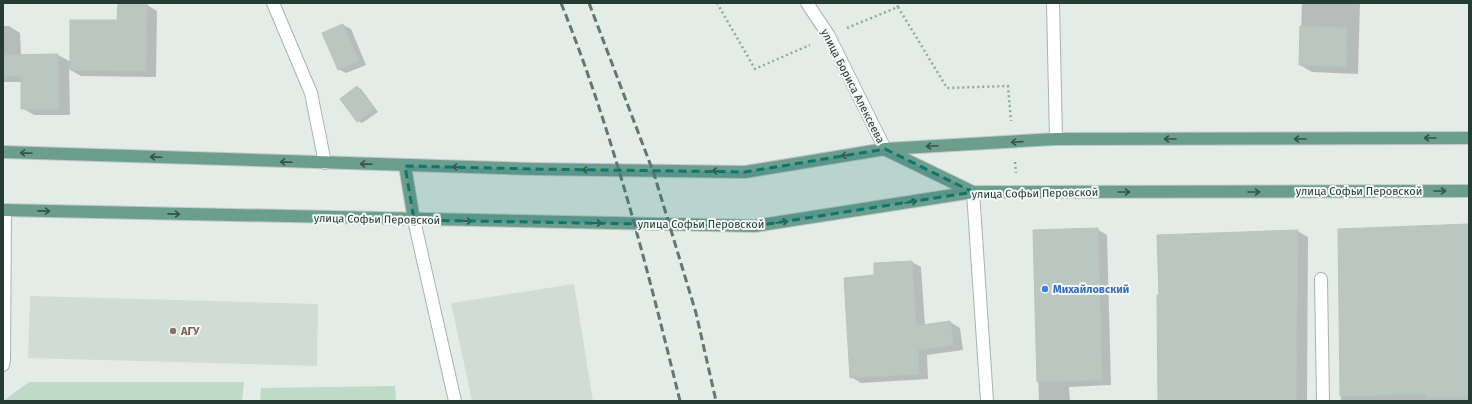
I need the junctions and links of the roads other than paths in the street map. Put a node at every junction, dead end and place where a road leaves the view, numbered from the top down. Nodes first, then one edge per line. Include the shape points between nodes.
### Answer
1 (273, 3) edge
2 (806, 3) edge
3 (814, 3) edge
4 (1054, 3) edge
5 (829, 36) junction
6 (1469, 138) edge
7 (1056, 139) junction
8 (885, 149) junction
9 (3, 152) edge
10 (325, 163) junction
11 (405, 166) junction
12 (1469, 191) edge
13 (973, 192) junction
14 (4, 210) edge
15 (414, 220) junction
16 (1321, 279) dead end
17 (3, 365) edge
18 (455, 401) edge
19 (986, 401) edge
20 (1323, 401) edge

1 - 10 street via 311,93
2 - 5 street, улица Бориса Алексеева
3 - 5 street
4 - 7 street
5 - 8 street, улица Бориса Алексеева
6 -> 7 main road
7 -> 8 main road
8 -> 11 main road via 745,172
8 - 13 main road
10 -> 9 main road
11 -> 10 main road
11 - 15 main road
13 -> 12 main road, улица Софьи Перовской
15 -> 13 main road, улица Софьи Перовской via 755,226
13 - 19 street
14 -> 15 main road, улица Софьи Перовской
14 - 17 street
15 - 18 street
16 - 20 street

